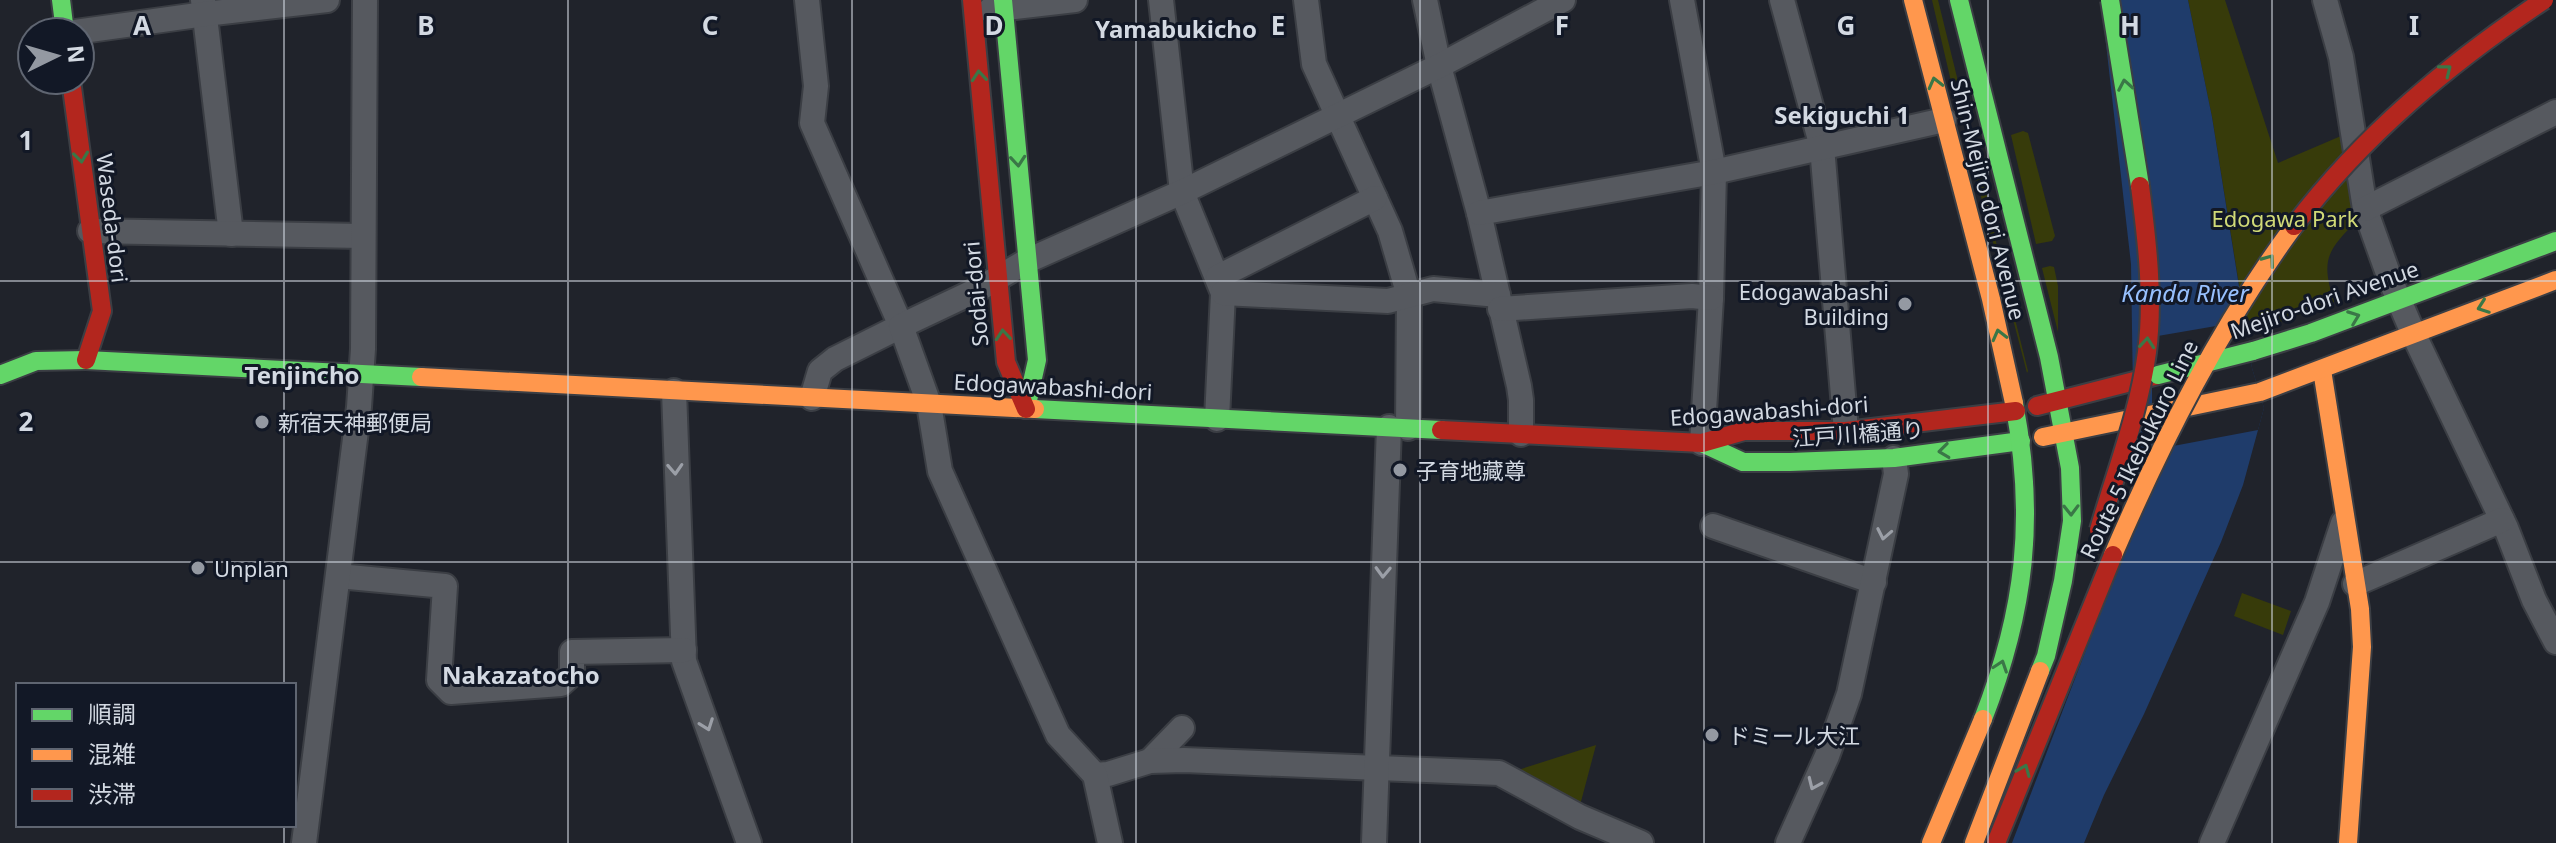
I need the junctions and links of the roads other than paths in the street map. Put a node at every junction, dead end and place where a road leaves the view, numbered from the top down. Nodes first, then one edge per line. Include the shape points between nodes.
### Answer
1 (327, 0) edge
2 (365, 0) edge
3 (807, 0) edge
4 (1075, 0) edge
5 (1161, 0) edge
6 (1306, 0) edge
7 (1425, 0) edge
8 (1563, 0) edge
9 (1682, 0) edge
10 (1782, 0) edge
11 (1913, 0) edge
12 (1959, 0) edge
13 (2110, 0) edge
14 (2325, 0) edge
15 (2544, 0) edge
16 (1003, 4) edge
17 (972, 6) edge
18 (204, 7) edge
19 (1528, 9) edge
20 (96, 28) edge
21 (1439, 66) junction
22 (73, 96) edge
23 (2556, 112) edge
24 (1338, 115) junction
25 (1944, 120) junction
26 (1822, 147) junction
27 (1714, 172) junction
28 (2377, 173) dead end
29 (1182, 192) junction
30 (1375, 198) junction
31 (2357, 206) junction
32 (1479, 213) junction
33 (90, 231) junction
34 (231, 234) junction
35 (362, 236) junction
36 (2556, 241) edge
37 (1027, 261) junction
38 (998, 278) junction
39 (2556, 280) edge
40 (1221, 285) junction
41 (1409, 296) junction
42 (1711, 298) junction
43 (2399, 300) junction
44 (1499, 302) junction
45 (78, 323) dead end
46 (901, 326) junction
47 (2258, 326) dead end
48 (2413, 333) junction
49 (86, 360) junction
50 (2322, 370) junction
51 (0, 375) edge
52 (361, 375) junction
53 (674, 391) junction
54 (812, 398) junction
55 (2058, 401) junction
56 (929, 404) junction
57 (1026, 409) junction
58 (2016, 411) junction
59 (1217, 419) junction
60 (2203, 424) dead end
61 (1398, 428) junction
62 (1846, 431) junction
63 (2064, 433) junction
64 (1521, 434) junction
65 (2021, 441) junction
66 (1702, 443) junction
67 (1894, 458) junction
68 (2345, 517) junction
69 (2502, 520) junction
70 (1713, 526) dead end
71 (338, 576) junction
72 (1874, 582) junction
73 (2355, 584) junction
74 (2077, 636) junction
75 (2556, 642) edge
76 (684, 650) junction
77 (1182, 728) dead end
78 (1150, 761) junction
79 (1378, 770) junction
80 (1095, 775) junction
81 (304, 843) edge
82 (749, 843) edge
83 (1110, 843) edge
84 (1374, 843) edge
85 (1641, 843) edge
86 (1788, 843) edge
87 (1931, 843) edge
88 (1974, 843) edge
89 (1996, 843) edge
90 (2212, 843) edge
91 (2348, 843) edge

1 - 18 street
2 - 35 street
3 - 46 street via 816,86 812,123
4 - 16 street
5 - 29 street
6 - 24 street via 1314,64
7 - 21 street
8 - 19 street
9 - 27 street
10 - 26 street
25 -> 11 main road, Shin-Mejiro dori Avenue
12 - 55 main road, Shin-Mejiro dori Avenue
74 -> 13 main road, bridge via 2147,349 2148,268 2137,150
14 - 31 street via 2341,57
74 -> 15 main road, Route 5 Ikebukuro Line, bridge via 2185,396 2256,278 2329,183 2377,132 2430,84
16 - 17 street
16 -> 37 main road
38 -> 17 main road, Sodai-dori
18 - 20 street
18 - 34 street
19 - 21 street
21 - 24 street
21 - 32 street
22 -> 33 main road, Waseda-dori
23 - 31 street
24 - 29 street
24 - 30 street
25 - 26 street
58 -> 25 main road, Shin-Mejiro dori Avenue
26 - 27 street
26 - 62 street
27 - 32 street
27 - 42 street
28 - 31 main road
29 - 37 street
29 - 40 street
30 - 40 street
30 - 41 street
31 - 43 street
32 - 44 street
33 - 34 street
33 - 49 main road, Waseda-dori via 102,311
34 - 35 street
35 - 52 street
36 - 43 main road, Mejiro-dori Avenue
37 - 38 street
37 - 57 main road via 1037,360
38 - 46 street
57 -> 38 main road, Sodai-dori via 1006,362
39 -> 48 main road
40 - 41 street via 1388,301
40 - 59 street
41 - 44 street via 1433,289
41 - 61 street
42 - 44 street
42 - 66 street
43 - 48 street
55 -> 43 main road, Mejiro-dori Avenue, bridge via 2253,351
44 - 64 street via 1521,400
45 - 49 main road
46 - 54 street via 820,371
46 - 56 street
47 - 60 main road
48 - 50 main road
48 - 69 street
49 - 51 main road via 36,361
49 - 52 main road, Edogawabashi-dori
50 - 63 main road via 2260,392
50 - 68 main road
52 - 53 main road, Edogawabashi-dori
52 - 71 street
53 - 54 main road, Edogawabashi-dori
53 -> 76 street
54 - 56 main road, Edogawabashi-dori
55 - 58 main road, Mejiro-dori Avenue
55 - 63 main road
56 - 57 main road, Edogawabashi-dori
56 - 80 street via 940,471 1058,735
57 - 59 main road, Edogawabashi-dori
58 - 62 main road, Edogawabashi-dori
58 - 65 main road
59 - 61 main road, Edogawabashi-dori
61 - 64 main road, Edogawabashi-dori
61 -> 79 street
62 - 66 main road, Edogawabashi-dori via 1744,431
63 - 65 main road
63 -> 88 main road via 2072,521 2063,581 2046,656
64 - 66 main road, Edogawabashi-dori
65 -> 67 main road, 江戸川橋通り
87 -> 65 main road via 1990,699 2013,624 2028,529
66 - 67 main road, 江戸川橋通り via 1743,462
67 -> 72 street via 1896,474
68 - 73 main road
68 - 90 street via 2317,602
69 - 73 street
69 - 75 street
70 - 72 street
71 - 76 street via 445,586 439,680 451,692 561,684 572,674 572,652
71 - 81 street
72 -> 86 street via 1849,694
73 - 91 main road via 2362,647
89 -> 74 main road, Route 5 Ikebukuro Line, bridge
76 -> 82 street
77 - 78 street
78 - 79 street
78 - 80 street
79 - 84 street
79 - 85 street via 1499,773
80 - 83 street

